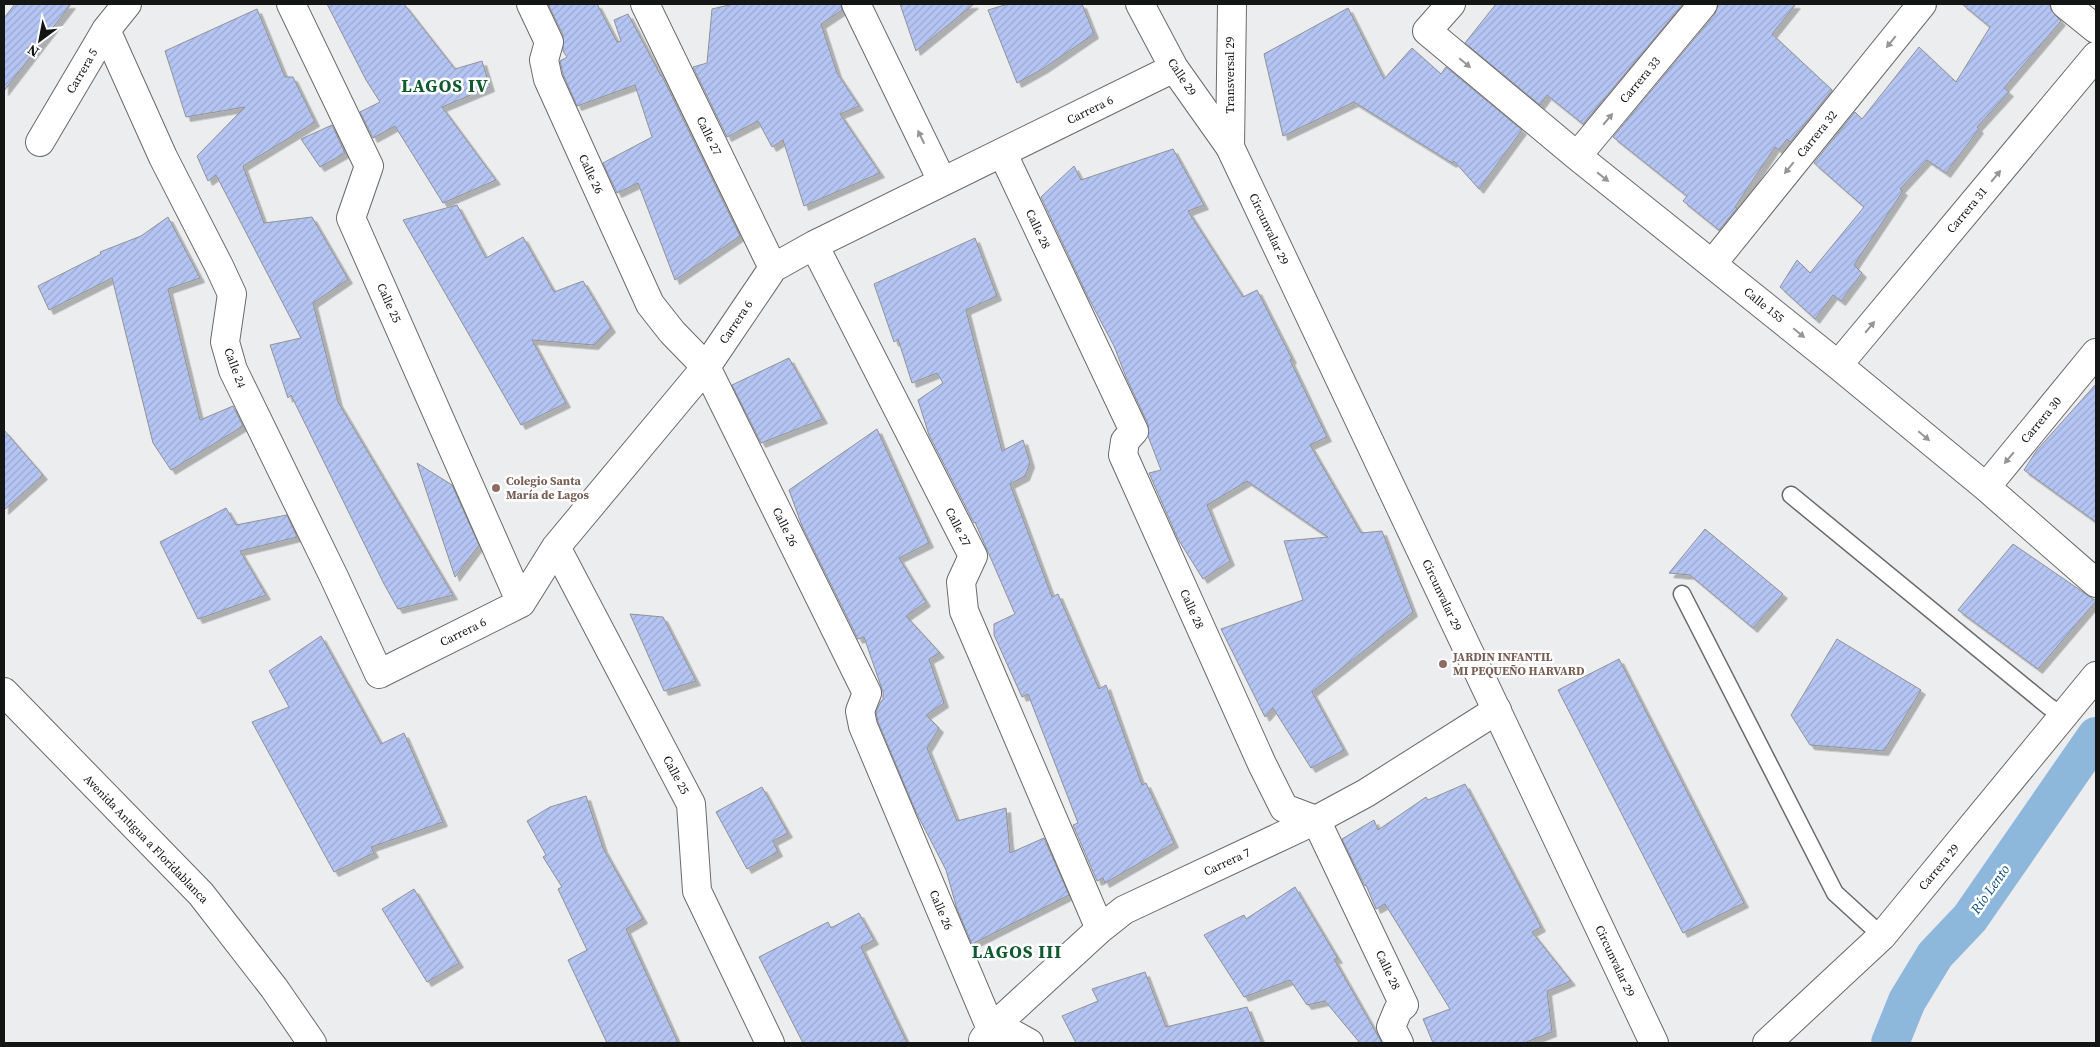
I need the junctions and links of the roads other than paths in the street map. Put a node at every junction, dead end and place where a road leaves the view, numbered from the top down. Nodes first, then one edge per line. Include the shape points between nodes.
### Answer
1 (127, 4) edge
2 (291, 4) edge
3 (531, 4) edge
4 (645, 4) edge
5 (856, 4) edge
6 (1140, 4) edge
7 (1232, 4) edge
8 (1451, 4) edge
9 (1703, 4) edge
10 (1922, 4) edge
11 (2065, 4) edge
12 (2096, 29) edge
13 (106, 30) junction
14 (2096, 56) edge
15 (1174, 68) junction
16 (40, 142) dead end
17 (1230, 147) junction
18 (1003, 154) junction
19 (1577, 156) junction
20 (942, 181) junction
21 (814, 245) junction
22 (1712, 264) junction
23 (773, 268) junction
24 (2096, 353) edge
25 (1838, 365) junction
26 (706, 367) junction
27 (1986, 487) junction
28 (1791, 495) dead end
29 (556, 547) junction
30 (2096, 584) edge
31 (1682, 594) dead end
32 (521, 604) junction
33 (379, 674) joint
34 (2096, 676) edge
35 (4, 692) edge
36 (1497, 710) junction
37 (2063, 716) junction
38 (1316, 820) junction
39 (1100, 929) junction
40 (1882, 936) junction
41 (986, 1036) edge
42 (312, 1043) edge
43 (770, 1043) edge
44 (1029, 1043) edge
45 (1399, 1043) edge
46 (1654, 1043) edge
47 (1766, 1043) edge

1 - 13 street, Carrera 5
2 - 32 street, Calle 25 via 368,166 351,218
3 - 26 street, Calle 26 via 549,42 544,60 548,79 650,304
4 - 23 street, Calle 27
20 -> 5 street
6 - 15 street, Calle 29
7 - 17 street, Transversal 29
8 -> 19 street, Calle 155 via 1427,32
19 -> 9 street, Carrera 33
10 -> 22 street, Carrera 32
11 - 12 street
13 - 16 street, Carrera 5
13 - 33 street, Calle 24 via 163,157 232,294 225,342 233,370
25 -> 14 street, Carrera 31
15 - 17 street, Calle 29
15 - 18 street, Carrera 6
17 - 36 street, Circunvalar 29
18 - 20 street, Carrera 6
18 - 38 street, Calle 28 via 1134,431 1125,442 1123,455 1262,764 1284,808
19 -> 22 street, Calle 155
20 - 21 street, Carrera 6
21 - 23 street, Carrera 6
21 - 39 street, Calle 27 via 973,556 961,582 964,611
22 -> 25 street, Calle 155
23 - 26 street, Carrera 6
24 -> 27 street, Carrera 30
25 -> 27 street, Calle 155
26 - 29 street, Carrera 6
26 - 41 street, Calle 26 via 866,693 860,710 863,726
27 - 30 street, Calle 155
28 - 37 lane
29 - 32 street, Carrera 6
29 - 43 street, Calle 25 via 691,804 697,891
31 - 40 lane via 1835,894
32 - 33 street, Carrera 6
34 - 37 street, Carrera 29
35 - 42 street, Avenida Antigua a Floridablanca via 201,894
36 - 38 street, Carrera 7 via 1366,793
36 - 46 street, Circunvalar 29
37 - 40 street, Carrera 29
38 - 39 street, Carrera 7 via 1124,910
38 - 45 street, Calle 28 via 1404,1005 1398,1010 1391,1027
39 - 41 street, Carrera 7
40 - 47 street, Carrera 29
41 - 44 street via 1009,1032

